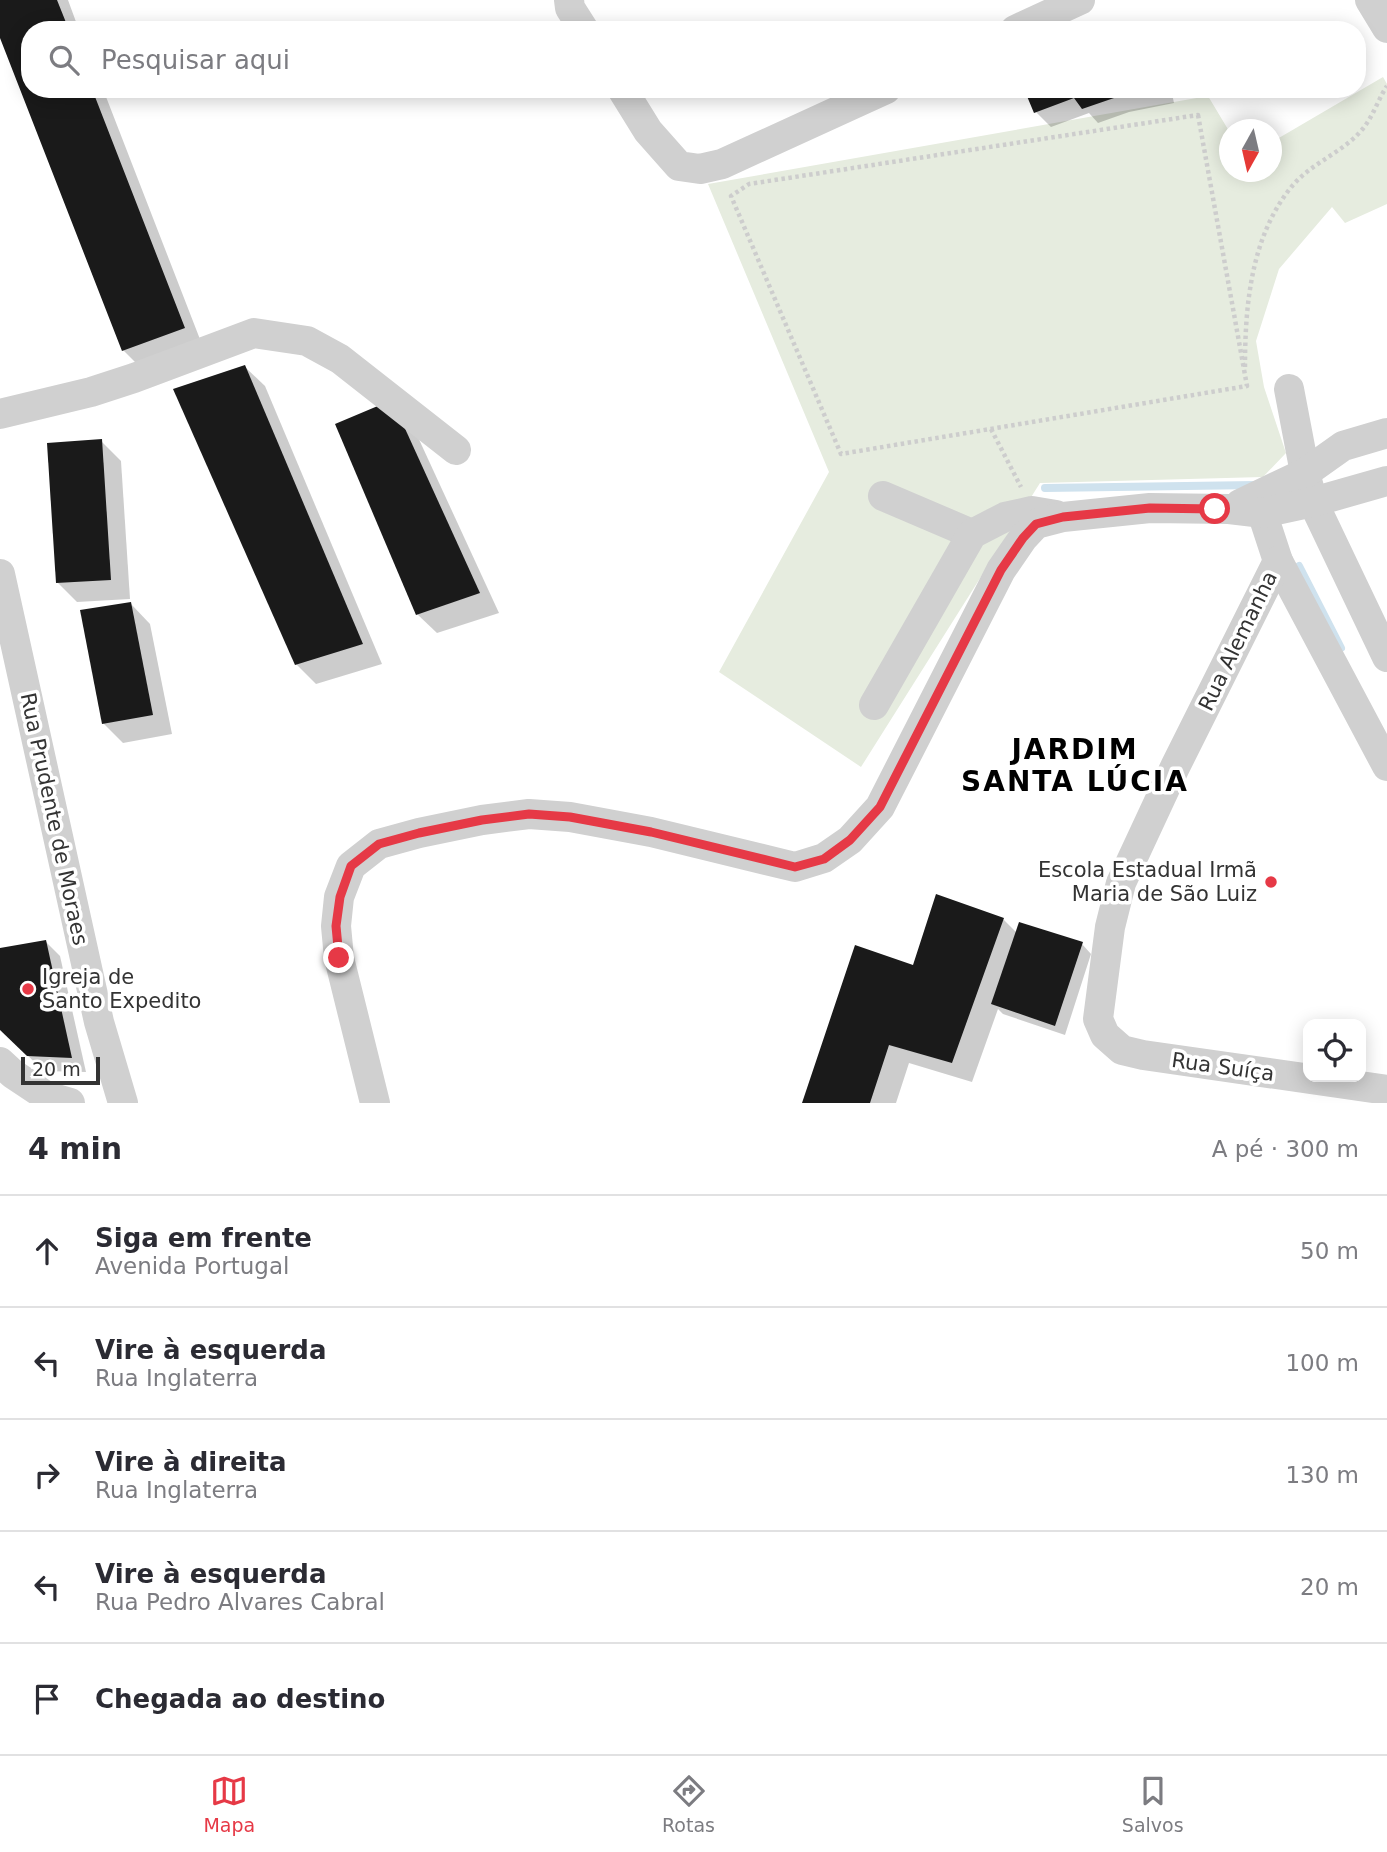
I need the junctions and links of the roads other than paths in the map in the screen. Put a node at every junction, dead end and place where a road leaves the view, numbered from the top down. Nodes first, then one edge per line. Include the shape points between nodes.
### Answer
1 (569, 0) edge
2 (1080, 0) edge
3 (1370, 0) edge
4 (578, 21) edge
5 (1034, 21) edge
6 (1387, 28) edge
7 (628, 98) edge
8 (866, 98) edge
9 (1289, 389) dead end
10 (0, 414) edge
11 (1387, 433) edge
12 (456, 450) dead end
13 (1305, 473) junction
14 (1387, 481) edge
15 (883, 496) dead end
16 (1313, 502) junction
17 (1260, 505) junction
18 (1063, 517) junction
19 (972, 534) junction
20 (1278, 561) junction
21 (0, 574) edge
22 (1387, 657) edge
23 (874, 705) dead end
24 (1387, 766) edge
25 (1143, 1055) joint
26 (0, 1062) edge
27 (1387, 1090) edge
28 (70, 1103) edge
29 (123, 1103) edge
30 (375, 1103) edge

1 - 4 street
2 - 5 street
3 - 6 street
7 - 8 street via 648,131 679,166 700,169 722,164
9 - 13 street
10 - 12 street via 91,392 254,333 307,341 340,359
11 - 13 street via 1343,446
13 - 16 street
13 - 17 street
14 - 16 street
15 - 19 street
16 - 17 street
16 - 22 street
17 - 18 street via 1150,508
17 - 20 street
18 - 19 street via 1032,511 1005,517
18 - 30 street via 1036,524 1008,559 880,807 850,840 824,859 795,867 651,832 529,814 379,844 351,866 336,926 339,958
19 - 23 street
20 - 24 street
20 - 25 street, Rua Alemanha via 1121,883 1110,927 1098,1020 1105,1035 1122,1050
21 - 29 street, Rua Prudente de Moraes via 99,1022
25 - 27 street, Rua Suíça
26 - 28 street via 46,1096

